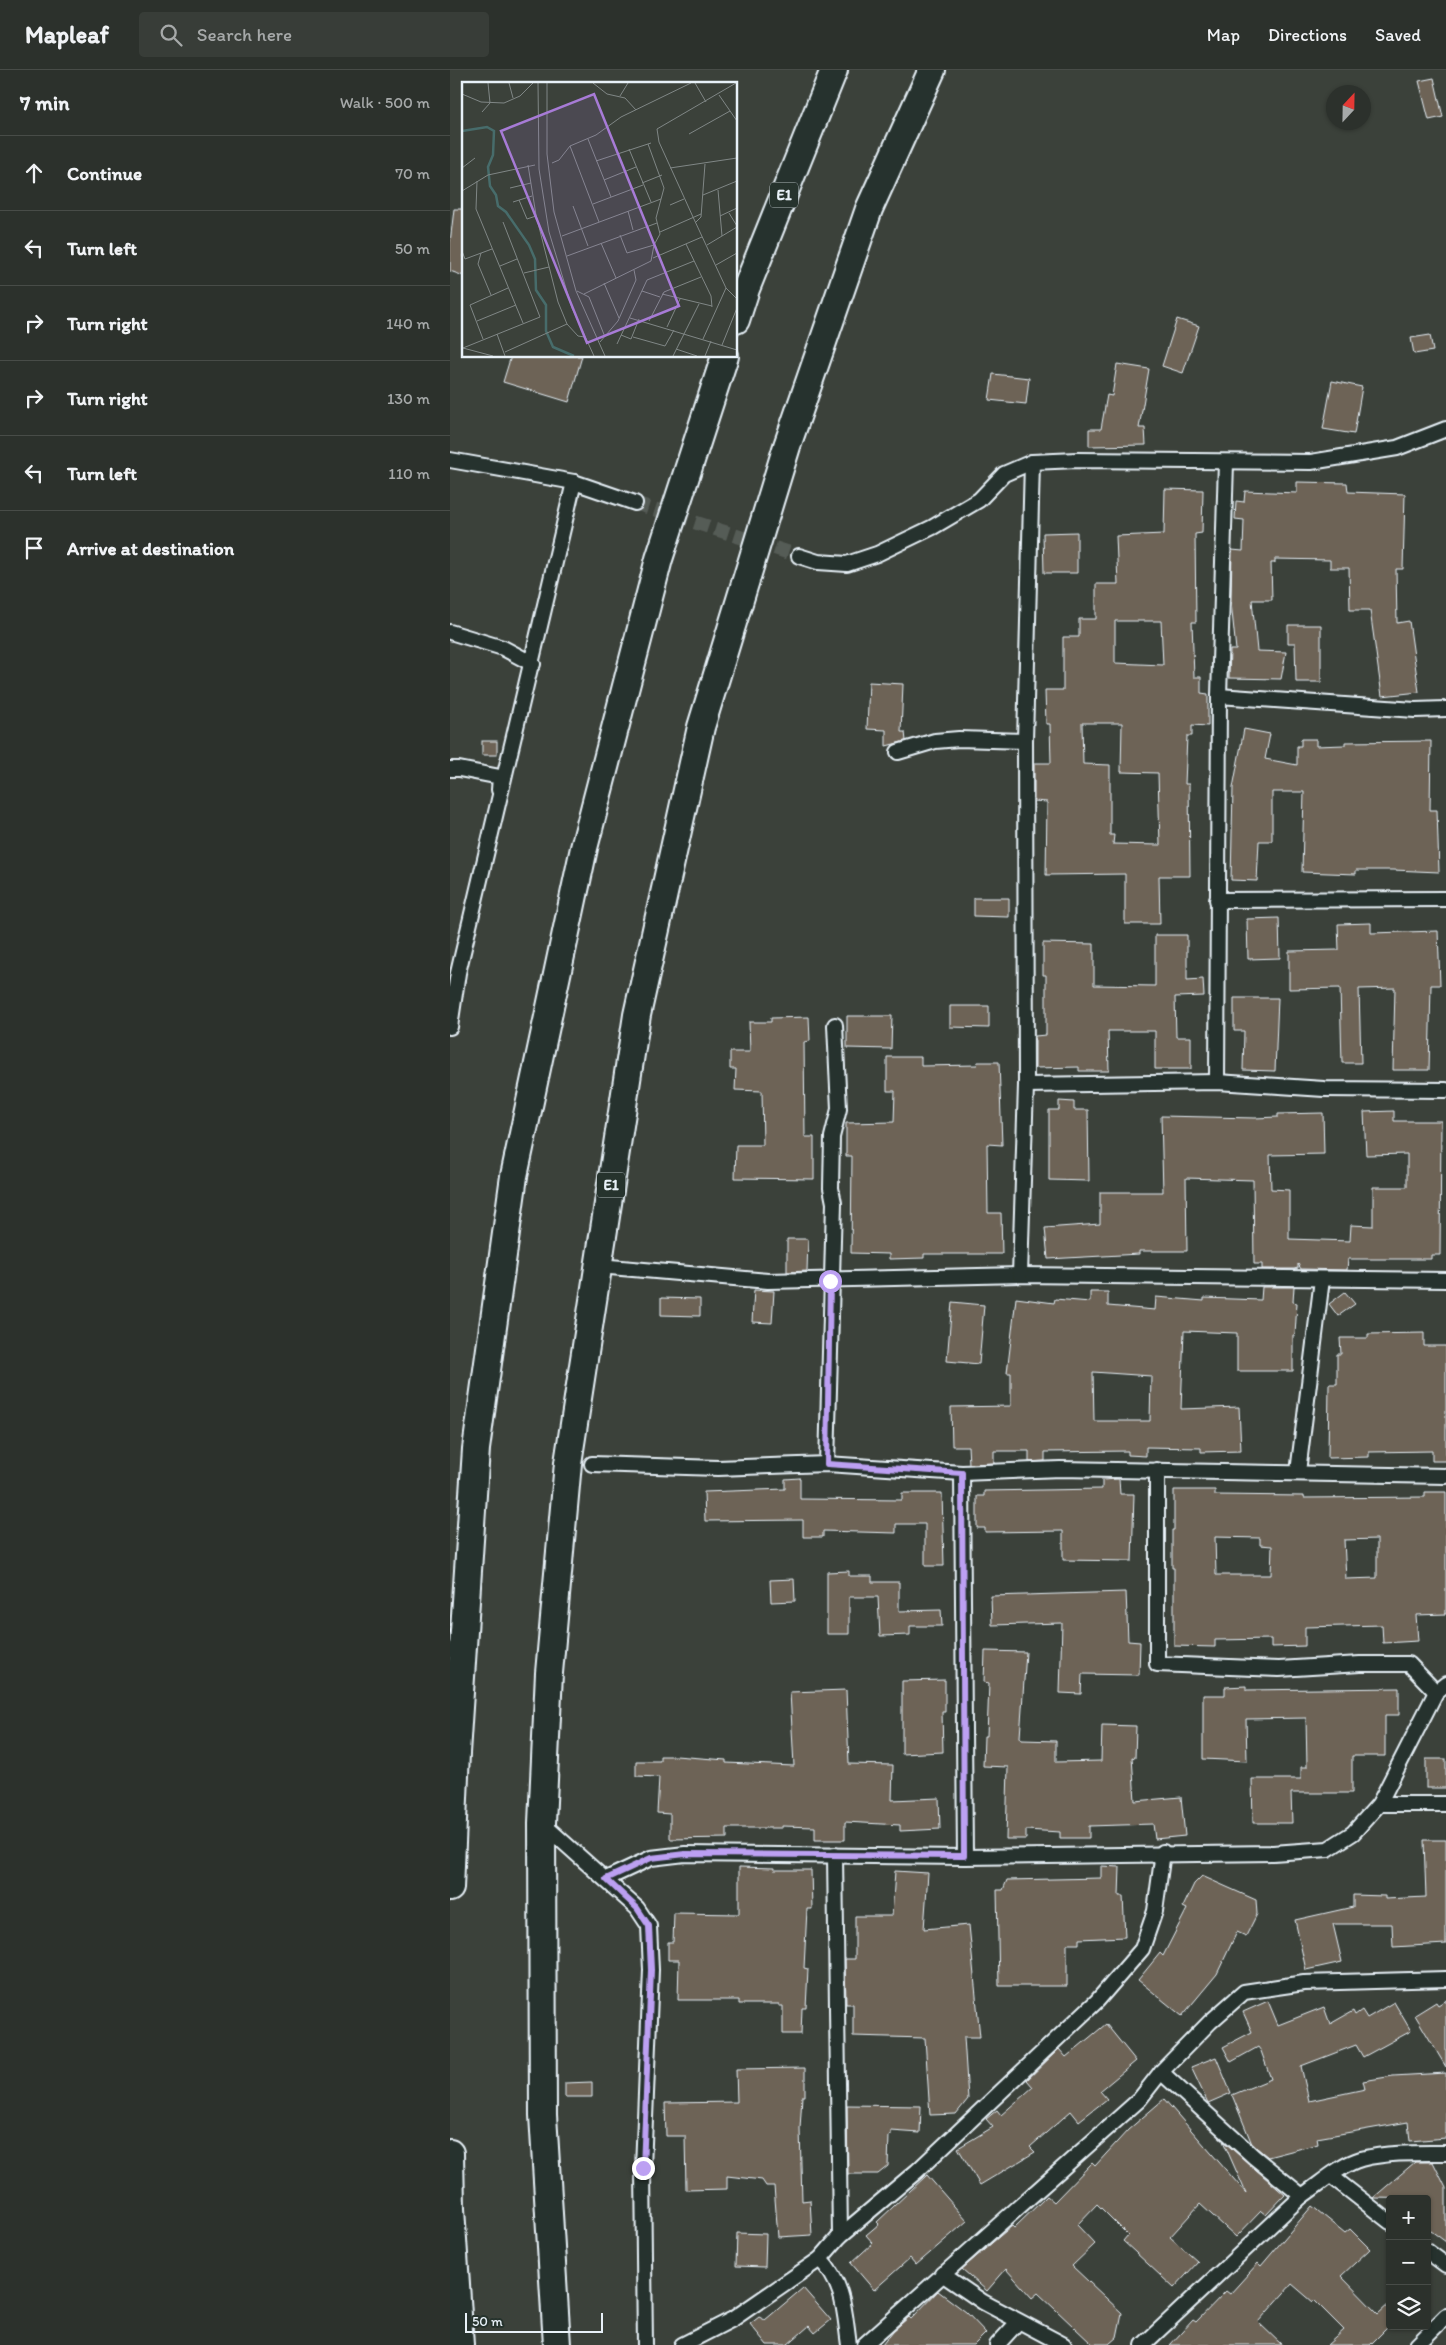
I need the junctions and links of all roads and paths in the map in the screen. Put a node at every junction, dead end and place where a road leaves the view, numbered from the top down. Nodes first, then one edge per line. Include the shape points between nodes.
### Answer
1 (834, 70) edge
2 (932, 70) edge
3 (738, 314) edge
4 (724, 358) edge
5 (1446, 429) edge
6 (450, 460) edge
7 (1032, 462) junction
8 (1226, 462) junction
9 (574, 482) junction
10 (634, 503) tunnel mouth
11 (799, 556) tunnel mouth
12 (450, 632) edge
13 (532, 664) junction
14 (1219, 696) junction
15 (1446, 709) edge
16 (1025, 741) junction
17 (898, 752) dead end
18 (450, 769) edge
19 (496, 812) junction
20 (1446, 899) edge
21 (1217, 900) junction
22 (453, 986) edge
23 (835, 1025) dead end
24 (450, 1027) edge
25 (1217, 1082) junction
26 (1026, 1085) junction
27 (1446, 1090) edge
28 (600, 1266) junction
29 (1020, 1275) junction
30 (1322, 1279) junction
31 (1446, 1280) edge
32 (830, 1281) junction
33 (592, 1464) dead end
34 (827, 1464) junction
35 (1157, 1470) junction
36 (1298, 1472) junction
37 (962, 1473) junction
38 (1446, 1476) edge
39 (1441, 1688) edge
40 (1379, 1804) junction
41 (1446, 1804) edge
42 (542, 1823) junction
43 (1164, 1852) junction
44 (835, 1855) junction
45 (964, 1856) junction
46 (606, 1879) junction
47 (450, 1888) edge
48 (1446, 1979) edge
49 (1160, 2072) junction
50 (450, 2153) edge
51 (1446, 2153) edge
52 (1331, 2176) junction
53 (1302, 2196) junction
54 (1386, 2219) edge
55 (840, 2236) junction
56 (1431, 2253) edge
57 (820, 2259) junction
58 (1446, 2265) edge
59 (942, 2274) junction
60 (453, 2286) edge
61 (1446, 2316) edge
62 (1018, 2322) junction
63 (460, 2345) edge
64 (557, 2345) edge
65 (645, 2345) edge
66 (682, 2345) edge
67 (849, 2345) edge
68 (864, 2345) edge
69 (997, 2345) edge
70 (1064, 2345) edge
71 (1143, 2345) edge
72 (1417, 2345) edge

1 - 3 highway, E1
2 - 28 highway, E1 via 869,209 787,446 701,727 637,1015
4 - 47 highway via 659,559 584,848 514,1176 476,1449
5 - 8 street via 1398,448 1311,462
6 - 9 street
7 - 8 street
7 - 11 street via 1004,474 979,500 877,554 847,564 818,562
7 - 16 street
8 - 14 street
9 - 10 street
9 - 13 street
12 - 13 street via 502,648
13 - 19 street
14 - 15 street via 1415,710
14 - 21 street
16 - 17 street via 959,738
16 - 26 street
18 - 19 street via 500,777
19 - 22 street
20 - 21 street
21 - 25 street
22 - 24 street
23 - 32 street via 839,1109 832,1137 831,1188 834,1203
25 - 26 street
25 - 27 street via 1324,1089
26 - 29 street
28 - 32 street via 768,1281
28 - 42 highway, E1 via 568,1463 549,1673
29 - 30 street
29 - 32 street
30 - 31 street
30 - 36 street
32 - 34 street
33 - 34 street via 718,1468
34 - 37 street
35 - 36 street
35 - 37 street
35 - 39 street via 1157,1664 1279,1669 1409,1664
36 - 38 street
37 - 45 street
39 - 40 street
40 - 41 street
40 - 43 street via 1353,1833 1328,1849
42 - 46 street
42 - 64 highway, E1 via 543,2114
43 - 45 street
43 - 55 street via 1155,1911 1142,1950 1096,2001 916,2171
44 - 45 street
44 - 46 street via 685,1854 651,1858
44 - 55 street
46 - 65 street via 637,1908 649,1926 651,1970 643,2168
48 - 49 street via 1304,1983 1244,1992
49 - 53 street
49 - 59 street via 1139,2100
50 - 60 highway
51 - 52 street via 1395,2153 1360,2160
52 - 53 street
52 - 54 street
53 - 71 street
55 - 57 street
56 - 58 street
57 - 66 street via 733,2319
57 - 67 street via 833,2273 841,2290
59 - 62 street
59 - 68 street
60 - 63 highway
61 - 72 street
62 - 69 street
62 - 70 street

